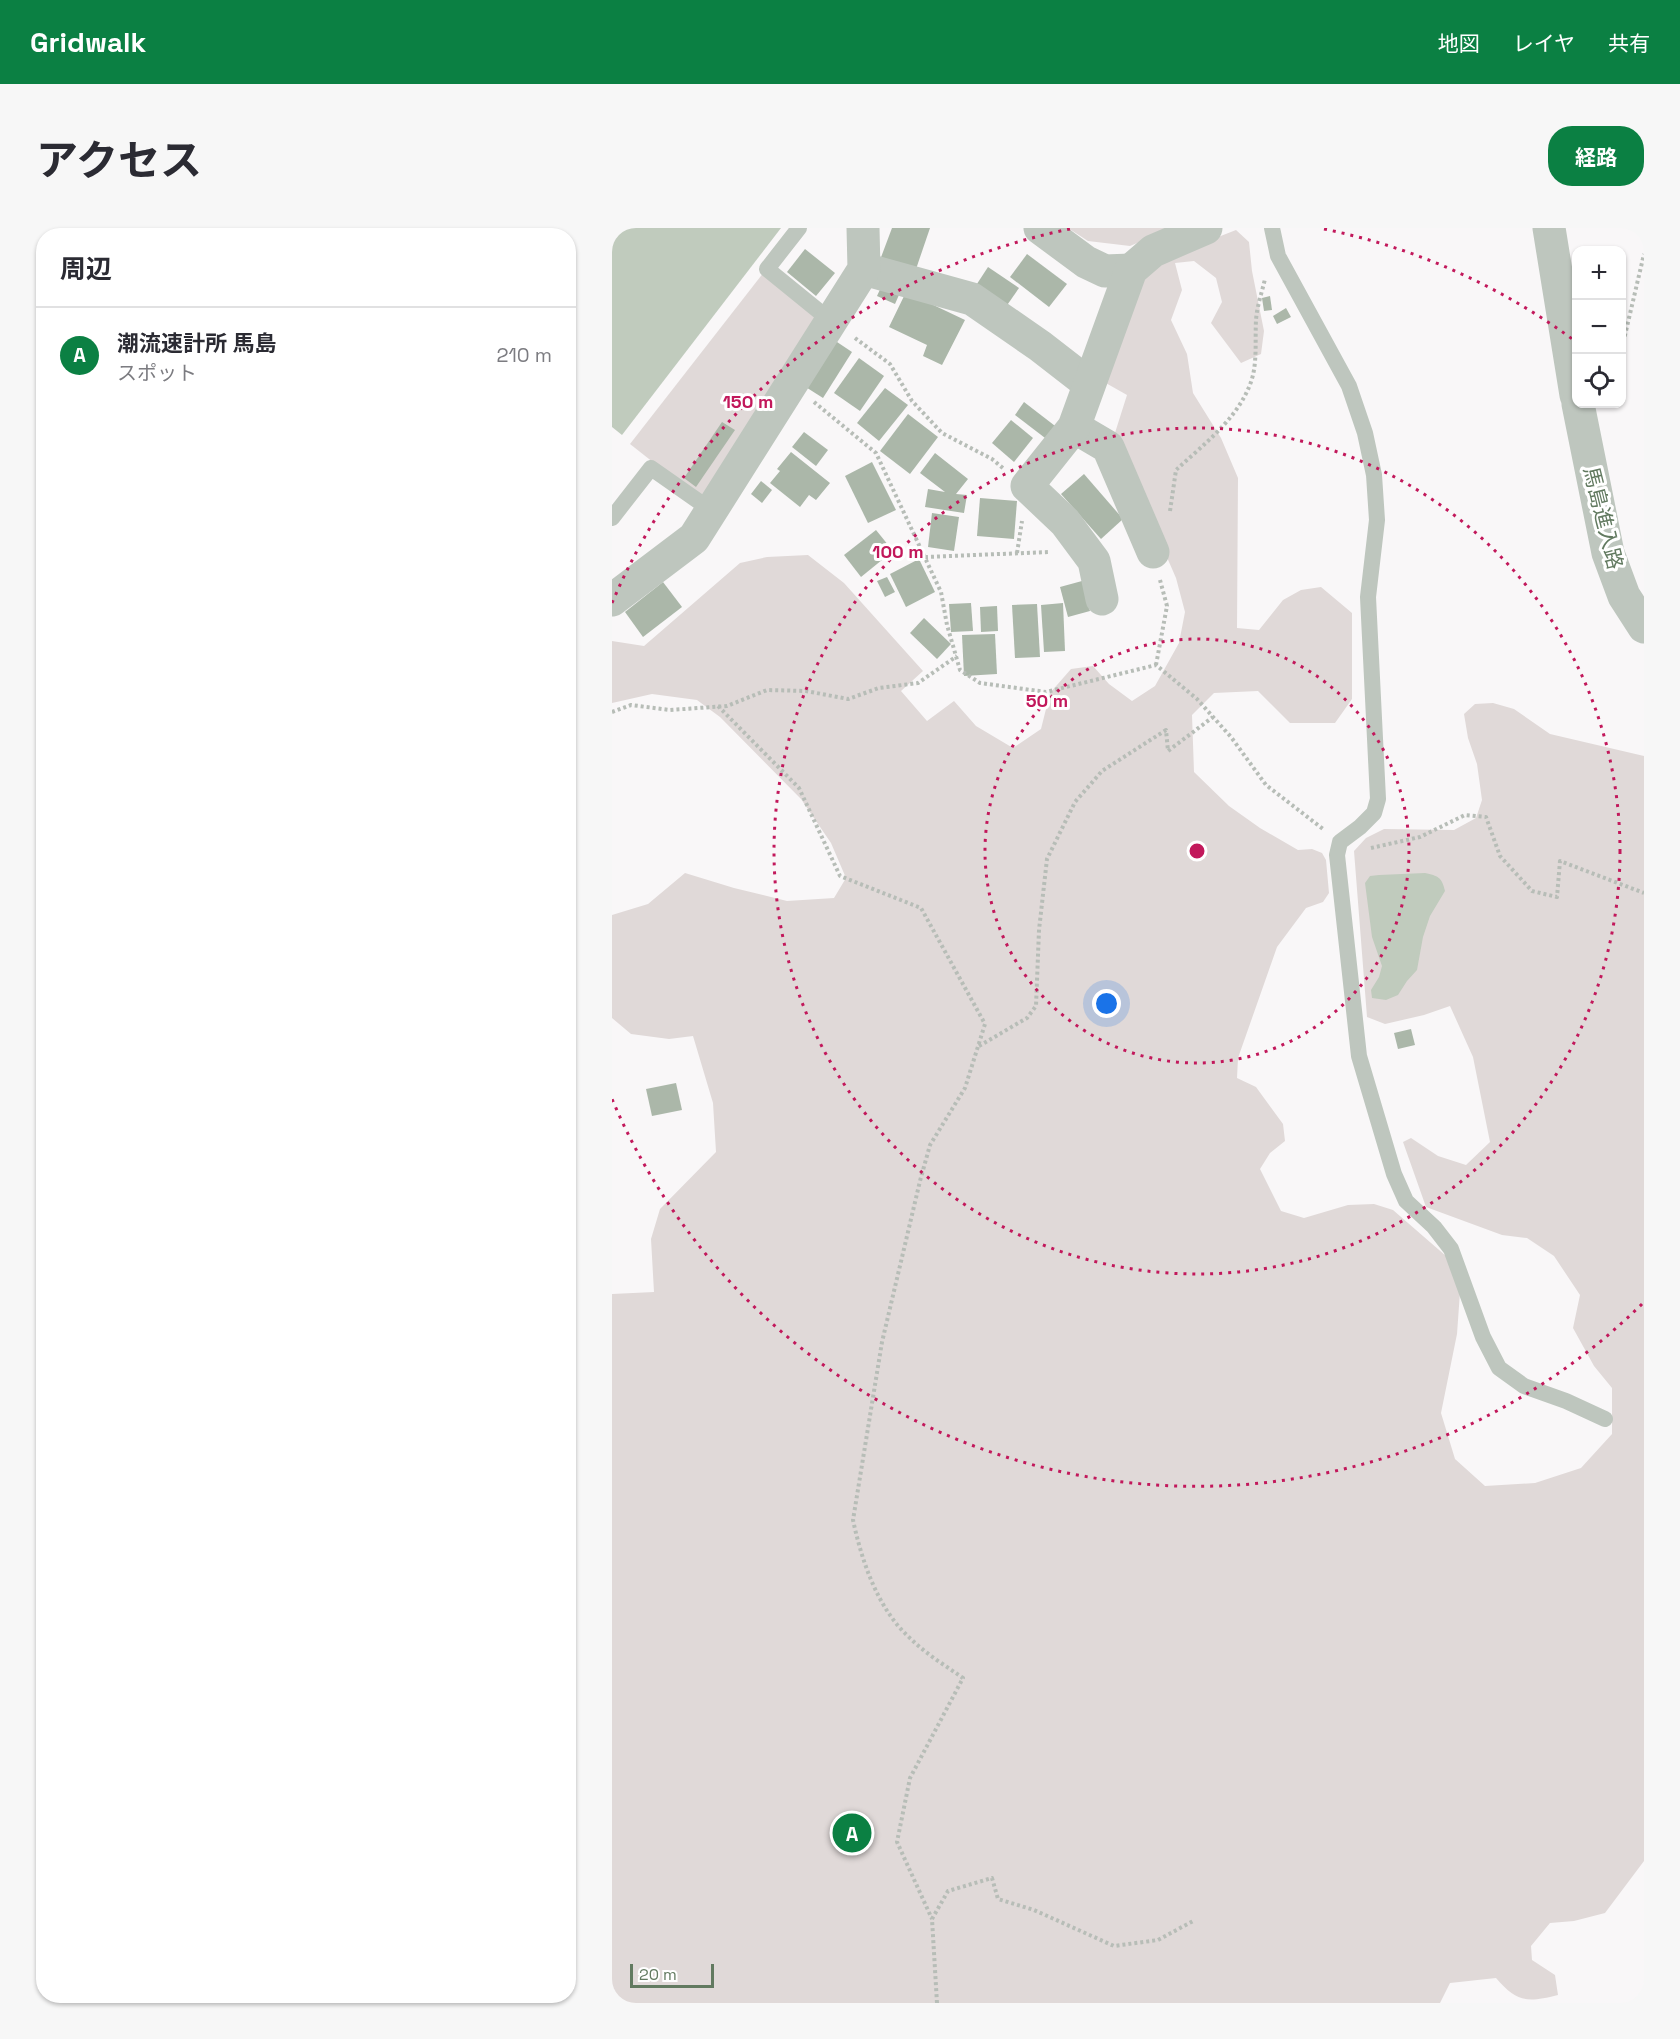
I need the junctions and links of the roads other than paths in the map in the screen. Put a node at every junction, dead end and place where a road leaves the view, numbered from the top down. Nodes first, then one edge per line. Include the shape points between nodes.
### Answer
1 (799, 228) edge
2 (863, 228) edge
3 (1040, 228) edge
4 (1206, 228) edge
5 (1272, 228) edge
6 (1549, 228) edge
7 (864, 269) junction
8 (1131, 270) junction
9 (831, 321) junction
10 (1572, 370) edge
11 (1089, 384) junction
12 (1579, 408) edge
13 (1074, 427) junction
14 (711, 510) junction
15 (612, 519) edge
16 (1153, 552) road end
17 (1102, 599) dead end
18 (612, 600) edge
19 (1644, 627) edge
20 (1605, 1419) dead end

1 - 9 lane via 767,269
2 - 7 street
3 - 8 street via 1105,271
4 - 8 street via 1153,251
5 - 20 lane via 1278,255 1349,386 1374,475 1377,520 1368,597 1378,799 1374,813 1338,849 1359,1056 1394,1174 1406,1200 1451,1249 1498,1368 1524,1386
6 - 10 street
7 - 9 street
7 - 11 street via 972,299
8 - 11 street
9 - 14 street
11 - 13 street
12 - 19 street, 馬島進入路 via 1608,553 1624,596
13 - 16 street via 1108,447
13 - 17 street via 1027,486 1065,522 1094,561
14 - 15 lane via 651,468
14 - 18 street via 694,538

